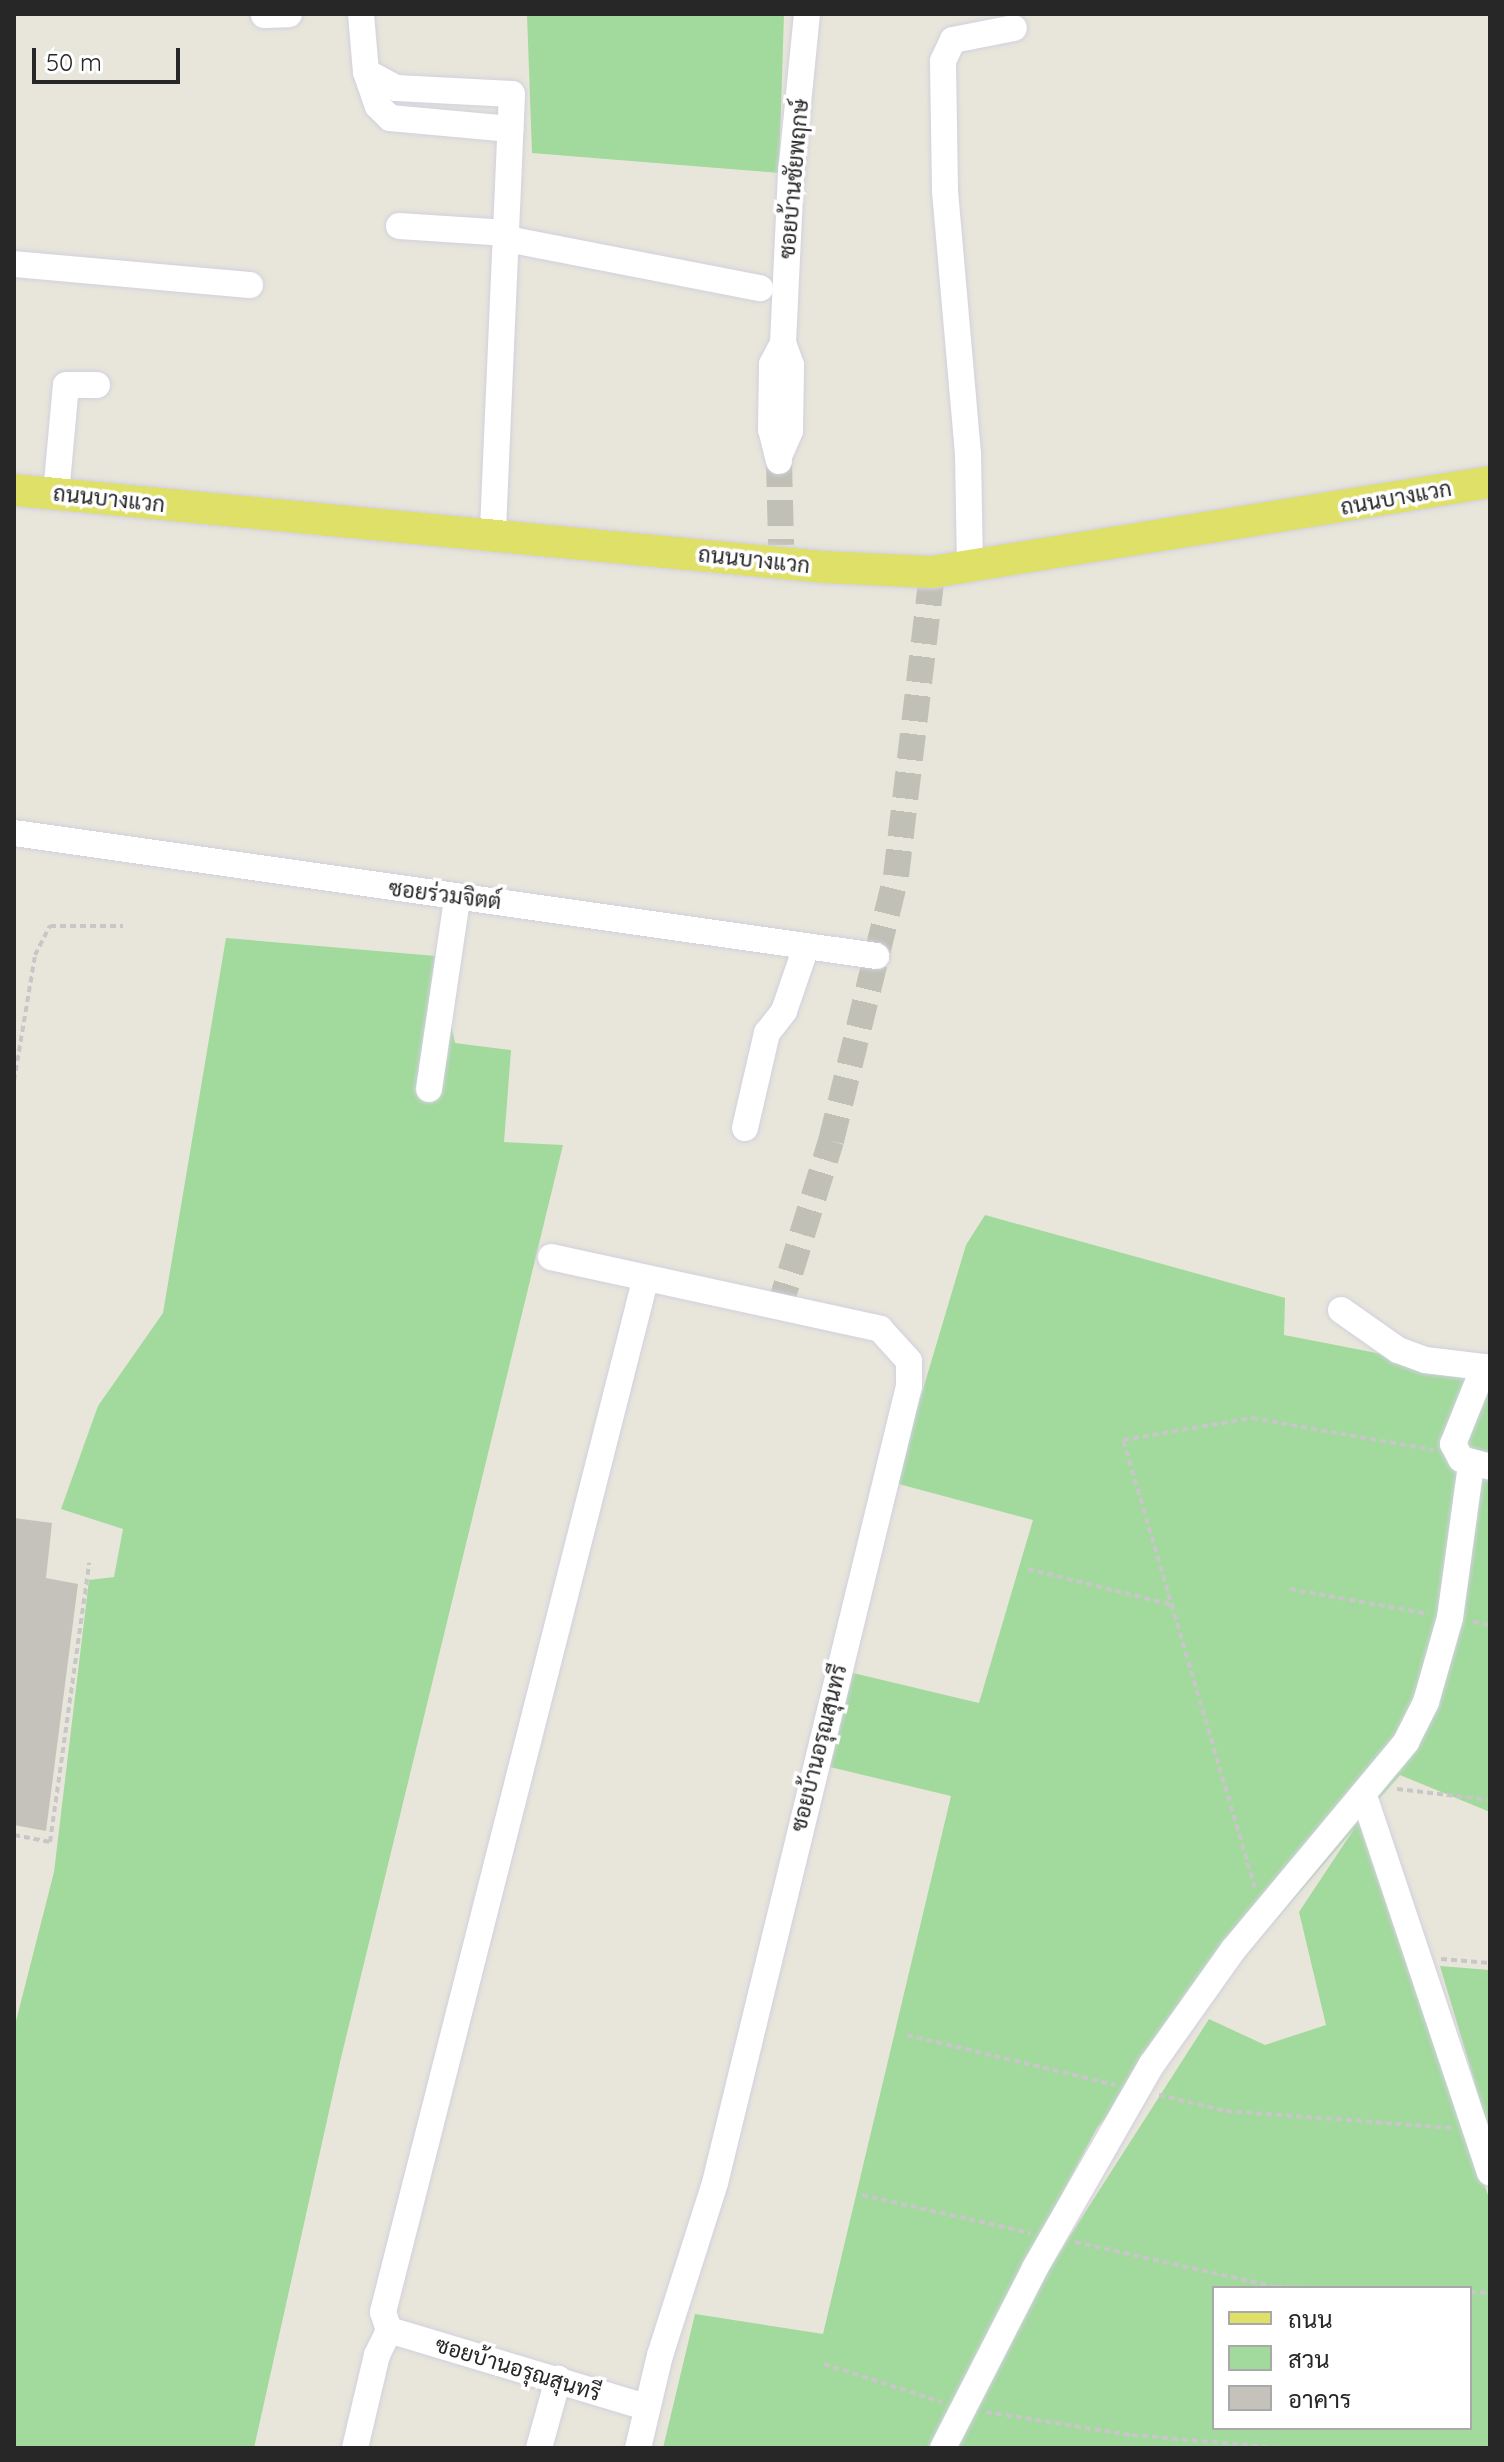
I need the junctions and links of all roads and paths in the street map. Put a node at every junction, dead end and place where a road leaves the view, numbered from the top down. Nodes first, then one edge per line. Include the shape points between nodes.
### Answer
1 (361, 14) edge
2 (807, 14) edge
3 (1014, 28) dead end
4 (366, 72) junction
5 (511, 129) junction
6 (399, 226) dead end
7 (507, 236) junction
8 (14, 264) edge
9 (250, 285) dead end
10 (760, 288) dead end
11 (97, 385) dead end
12 (779, 459) tunnel mouth
13 (1490, 482) edge
14 (14, 490) edge
15 (56, 494) junction
16 (493, 535) junction
17 (970, 568) junction
18 (14, 833) edge
19 (457, 900) junction
20 (123, 926) dead end
21 (806, 947) junction
22 (876, 956) dead end
23 (14, 1081) edge
24 (429, 1089) dead end
25 (745, 1128) dead end
26 (551, 1257) dead end
27 (645, 1281) junction
28 (1341, 1310) dead end
29 (1487, 1367) edge
30 (1472, 1462) edge
31 (89, 1563) dead end
32 (1028, 1569) dead end
33 (1290, 1589) dead end
34 (1172, 1605) junction
35 (1450, 1618) junction
36 (1490, 1625) edge
37 (1369, 1791) junction
38 (1490, 1800) edge
39 (14, 1835) edge
40 (1263, 1913) junction
41 (1418, 1957) junction
42 (1490, 1963) edge
43 (907, 2035) dead end
44 (1135, 2090) junction
45 (1476, 2130) junction
46 (1490, 2173) edge
47 (862, 2195) dead end
48 (1052, 2237) junction
49 (1272, 2286) edge
50 (389, 2330) junction
51 (824, 2364) dead end
52 (558, 2379) junction
53 (646, 2407) junction
54 (963, 2409) junction
55 (355, 2448) edge
56 (539, 2448) edge
57 (638, 2448) edge
58 (943, 2448) edge
59 (1281, 2448) edge

1 - 4 street
2 - 12 street, ซอยบ้านชัยพฤกษ์ via 791,174 783,343 791,365 790,431
3 - 17 street via 953,40 943,61 945,190 968,454
4 - 5 street via 378,106 390,118
4 - 5 street via 396,88 512,94
5 - 7 street
6 - 7 street
7 - 10 street
7 - 16 street
8 - 9 street
11 - 15 street via 66,385
13 - 17 main road, ถนนบางแวก
14 - 15 main road, ถนนบางแวก
15 - 16 main road, ถนนบางแวก
16 - 17 main road, ถนนบางแวก via 782,554 932,572
18 - 19 street, ซอยร่วมจิตต์
19 - 21 street, ซอยร่วมจิตต์ via 574,911
19 - 24 street
20 - 23 path via 50,926 35,955
21 - 22 street, ซอยร่วมจิตต์
21 - 25 street via 784,1011 767,1033
26 - 27 street, ซอยบ้านอรุณสุนทรี
27 - 50 street via 391,2268 383,2312
27 - 53 street, ซอยบ้านอรุณสุนทรี via 880,1329 909,1361 909,1386 715,2183
28 - 29 street via 1398,1350 1425,1360
29 - 30 street via 1456,1427
30 - 34 path via 1252,1418 1123,1440
30 - 35 street
31 - 39 path via 50,1842
32 - 34 path
33 - 35 path
34 - 40 path
35 - 36 path
35 - 37 street via 1426,1702 1406,1742
37 - 38 path
37 - 40 street
37 - 41 street
40 - 44 street
41 - 42 path
41 - 45 street
43 - 44 path
44 - 45 path via 1226,2111
44 - 48 street
45 - 46 street
47 - 48 path
48 - 49 path
48 - 54 street
50 - 52 street, ซอยบ้านอรุณสุนทรี
50 - 55 street via 377,2355
51 - 54 path
52 - 53 street, ซอยบ้านอรุณสุนทรี
52 - 56 street
53 - 57 street, ซอยบ้านอรุณสุนทรี
54 - 58 street
54 - 59 path via 1132,2435

